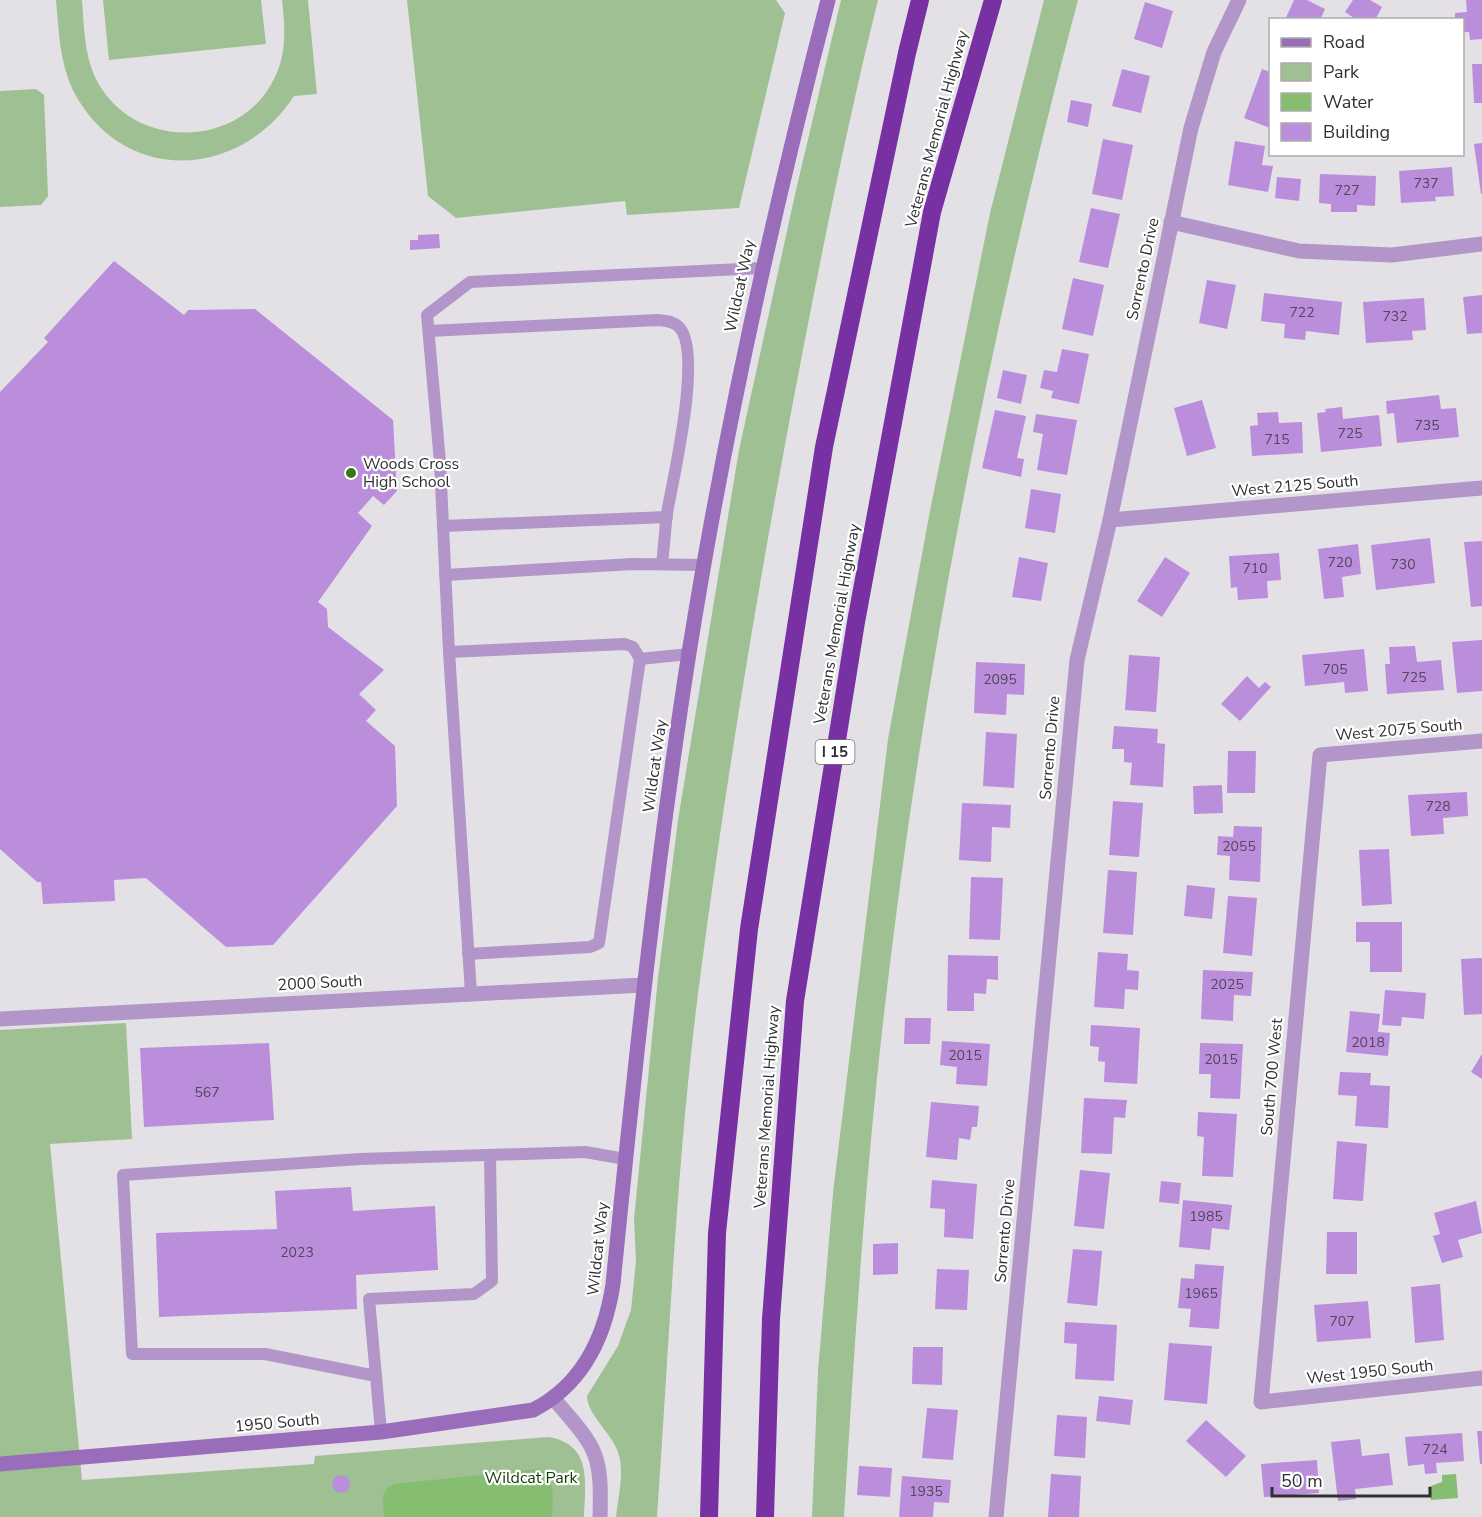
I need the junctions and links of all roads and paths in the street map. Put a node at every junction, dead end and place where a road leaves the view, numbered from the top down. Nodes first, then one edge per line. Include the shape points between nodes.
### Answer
1 (828, 0) edge
2 (920, 0) edge
3 (993, 0) edge
4 (1239, 0) edge
5 (1171, 222) junction
6 (1482, 244) edge
7 (762, 268) junction
8 (429, 330) junction
9 (1482, 488) edge
10 (667, 517) junction
11 (1110, 520) junction
12 (443, 526) junction
13 (662, 564) junction
14 (704, 565) junction
15 (446, 575) junction
16 (449, 651) junction
17 (689, 654) junction
18 (640, 659) junction
19 (1482, 741) edge
20 (1320, 755) joint
21 (468, 954) junction
22 (643, 985) junction
23 (471, 993) junction
24 (0, 1018) edge
25 (489, 1155) junction
26 (625, 1159) junction
27 (376, 1376) junction
28 (1482, 1378) edge
29 (554, 1399) junction
30 (1261, 1402) joint
31 (381, 1432) junction
32 (0, 1464) edge
33 (600, 1517) edge
34 (709, 1517) edge
35 (765, 1517) edge
36 (996, 1517) edge

1 - 7 street, Wildcat Way
2 - 34 highway, Veterans Memorial Highway via 824,447 749,929 717,1233
3 - 35 highway, Veterans Memorial Highway / I 15 via 932,212 856,622 795,1001 771,1319
4 - 5 street, Sorrento Drive via 1214,52 1191,128
5 - 6 street via 1299,251 1392,255
5 - 11 street, Sorrento Drive
7 - 8 lane via 470,282 427,315
7 - 14 street, Wildcat Way
8 - 10 lane via 658,320 679,327 687,351 688,390
8 - 12 lane
9 - 11 street, West 2125 South
10 - 12 lane
10 - 13 lane
11 - 36 street, Sorrento Drive via 1077,660
12 - 15 lane
13 - 14 lane
13 - 15 lane
14 - 17 street, Wildcat Way
15 - 16 lane
16 - 18 lane via 625,644 633,647
16 - 21 lane
17 - 18 lane
17 - 22 street, Wildcat Way
18 - 21 lane via 599,943 590,947
19 - 20 street, West 2075 South
20 - 30 street, South 700 West
21 - 23 lane
22 - 23 street, 2000 South
22 - 26 street, Wildcat Way
23 - 24 street, 2000 South
25 - 26 lane via 585,1152
25 - 27 lane via 492,1281 474,1294 369,1299
25 - 27 lane via 360,1159 123,1175 132,1354 265,1353
26 - 29 street, Wildcat Way via 613,1284 604,1328 584,1364
27 - 31 lane
28 - 30 street, West 1950 South
29 - 31 street, 1950 South via 533,1410
29 - 33 street via 596,1455 600,1470
31 - 32 street, 1950 South

